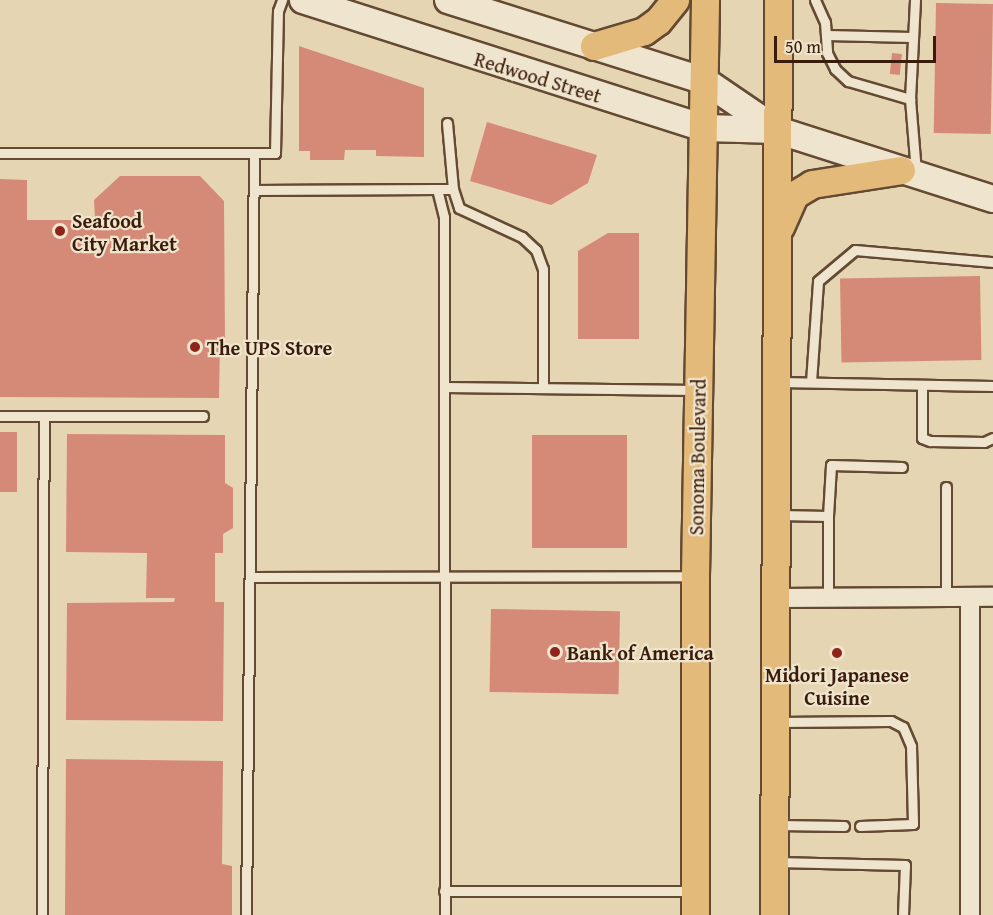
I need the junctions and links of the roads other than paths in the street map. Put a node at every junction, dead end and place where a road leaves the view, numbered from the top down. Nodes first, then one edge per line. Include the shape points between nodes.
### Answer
1 (282, 0) edge
2 (303, 0) edge
3 (448, 0) edge
4 (675, 0) edge
5 (705, 0) edge
6 (778, 0) edge
7 (815, 0) edge
8 (915, 0) edge
9 (474, 4) edge
10 (827, 35) junction
11 (911, 37) junction
12 (594, 46) junction
13 (705, 81) junction
14 (910, 99) junction
15 (447, 123) dead end
16 (704, 128) junction
17 (777, 130) junction
18 (0, 153) edge
19 (254, 153) junction
20 (909, 172) junction
21 (437, 189) junction
22 (453, 189) junction
23 (254, 190) junction
24 (993, 199) edge
25 (777, 240) junction
26 (993, 262) edge
27 (777, 382) junction
28 (811, 382) junction
29 (922, 385) junction
30 (993, 386) edge
31 (445, 387) junction
32 (543, 388) junction
33 (698, 390) junction
34 (0, 416) edge
35 (44, 416) junction
36 (203, 416) dead end
37 (993, 438) edge
38 (902, 467) dead end
39 (946, 487) dead end
40 (777, 515) junction
41 (828, 516) junction
42 (695, 576) junction
43 (250, 578) junction
44 (446, 579) junction
45 (993, 597) edge
46 (777, 598) junction
47 (828, 598) junction
48 (946, 598) junction
49 (970, 598) junction
50 (776, 722) junction
51 (774, 824) junction
52 (844, 826) dead end
53 (860, 826) dead end
54 (774, 862) junction
55 (444, 891) junction
56 (695, 903) edge
57 (42, 915) edge
58 (246, 915) edge
59 (445, 915) edge
60 (774, 915) edge
61 (903, 915) edge
62 (970, 915) edge

1 - 19 lane via 278,11 275,153
2 - 16 main road, Redwood Street
3 - 9 main road, Redwood Street
4 - 12 main road via 644,31
5 - 13 main road, Sonoma Boulevard
6 - 17 main road
7 - 10 lane
8 - 11 lane
9 - 12 main road, Redwood Street
10 - 11 lane
10 - 14 lane via 831,61 848,81
11 - 14 lane
12 - 13 main road, Redwood Street
13 - 16 main road, Sonoma Boulevard
13 - 17 main road, Redwood Street
14 - 20 lane
15 - 22 lane
16 - 17 main road, Redwood Street
16 - 33 main road, Sonoma Boulevard
17 - 20 main road, Redwood Street
17 - 25 main road
18 - 19 lane
19 - 23 lane
20 - 24 main road, Redwood Street
20 - 25 main road via 812,184 794,195 785,209
21 - 22 lane
21 - 23 lane
21 - 31 lane via 444,217
22 - 32 lane via 459,208 522,237 536,250 543,269
23 - 43 lane
25 - 27 main road
26 - 28 lane via 855,250 818,281
27 - 28 lane
27 - 40 main road
28 - 29 lane
29 - 30 lane
29 - 37 lane via 922,438 984,442
31 - 32 lane
31 - 44 lane
32 - 33 lane
33 - 42 main road, Sonoma Boulevard
34 - 35 lane
35 - 36 lane
35 - 57 lane
38 - 41 lane via 831,465
39 - 48 lane
40 - 41 lane
40 - 46 main road
41 - 47 lane
42 - 44 lane
42 - 56 main road, Sonoma Boulevard
43 - 44 lane
43 - 58 lane
44 - 55 lane
45 - 49 street
46 - 47 street
46 - 50 main road
47 - 48 street
48 - 49 street
49 - 62 street
50 - 51 main road
50 - 53 lane via 891,721 903,727 912,747 913,824
51 - 52 lane
51 - 54 main road
54 - 60 main road
54 - 61 lane via 905,865
55 - 56 lane
55 - 59 lane

